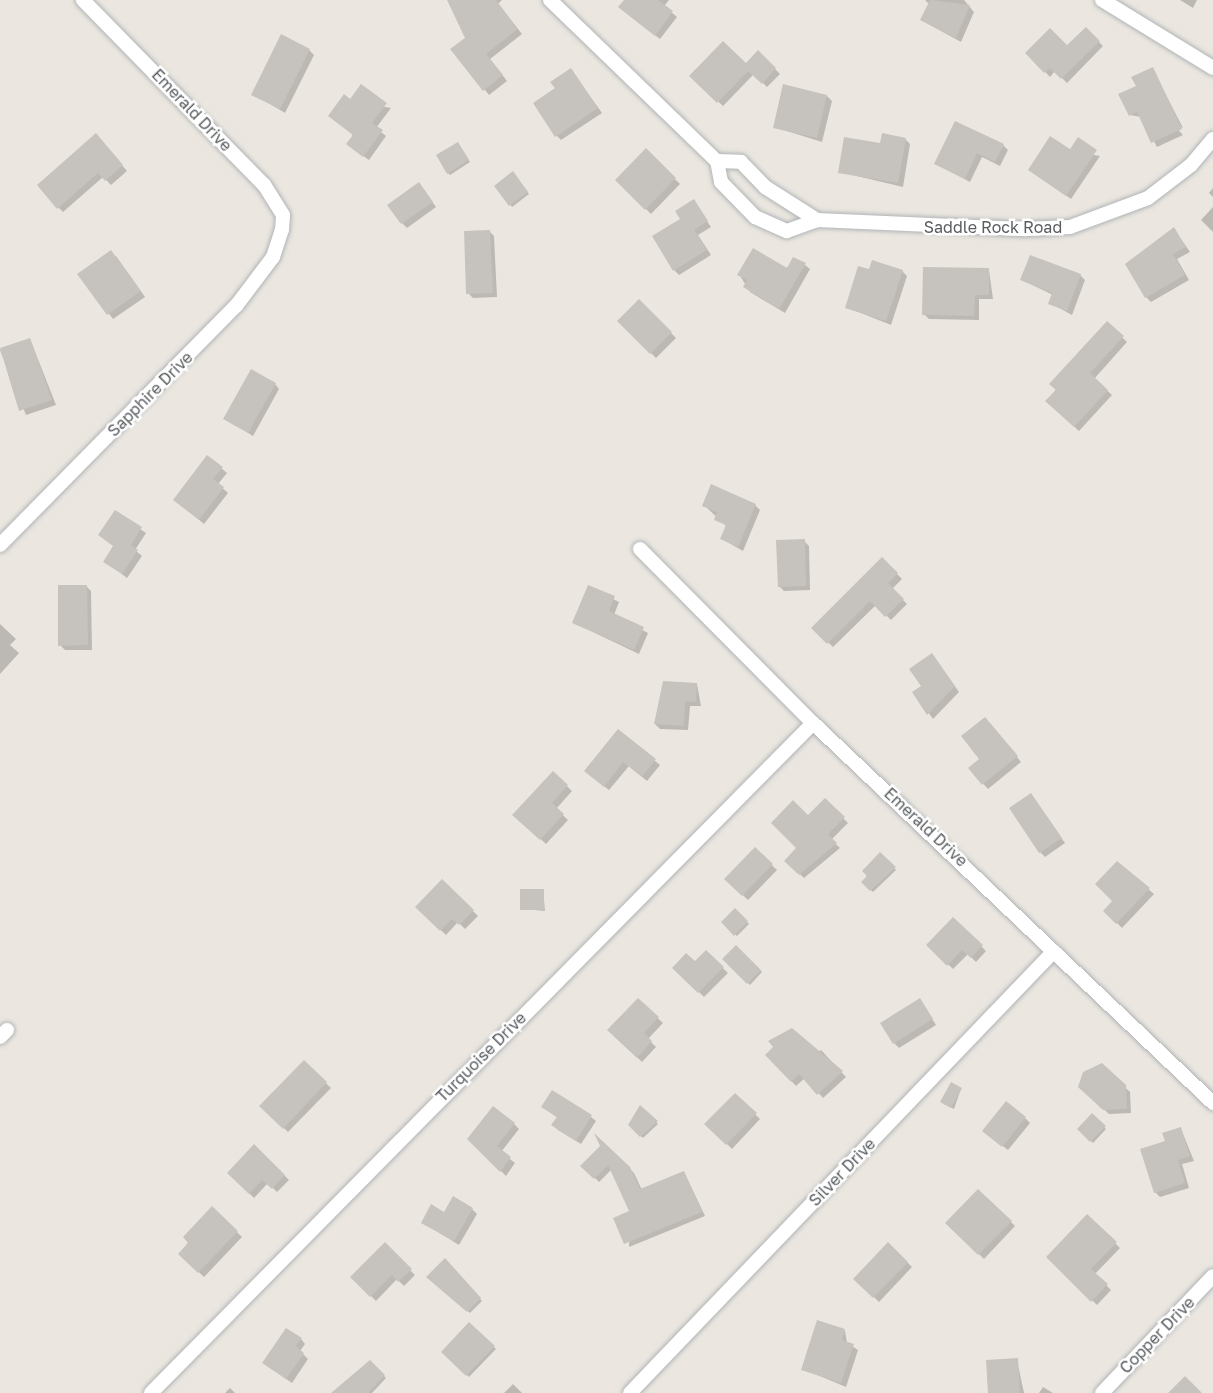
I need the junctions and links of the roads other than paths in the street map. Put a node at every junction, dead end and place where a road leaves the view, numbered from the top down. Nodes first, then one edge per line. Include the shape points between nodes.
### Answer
1 (83, 0) edge
2 (550, 0) edge
3 (1102, 0) edge
4 (1213, 68) edge
5 (1213, 139) edge
6 (717, 161) junction
7 (817, 220) junction
8 (282, 230) joint
9 (0, 545) edge
10 (640, 549) dead end
11 (813, 723) junction
12 (1054, 951) junction
13 (1213, 1103) edge
14 (1213, 1276) edge
15 (152, 1393) edge
16 (630, 1393) edge
17 (1102, 1393) edge

1 - 8 street, Emerald Drive via 264,185 283,215
2 - 6 street, Saddle Rock Road
3 - 4 street
5 - 7 street, Saddle Rock Road via 1191,165 1148,198 1070,227 904,228
6 - 7 street, Saddle Rock Road via 741,162 765,187
6 - 7 street, Saddle Rock Road via 721,182 771,227 787,231
8 - 9 street, Sapphire Drive via 273,257 236,306
10 - 11 street, Emerald Drive
11 - 12 street, Emerald Drive
11 - 15 street, Turquoise Drive
12 - 13 street, Emerald Drive
12 - 16 street, Silver Drive
14 - 17 street, Copper Drive

